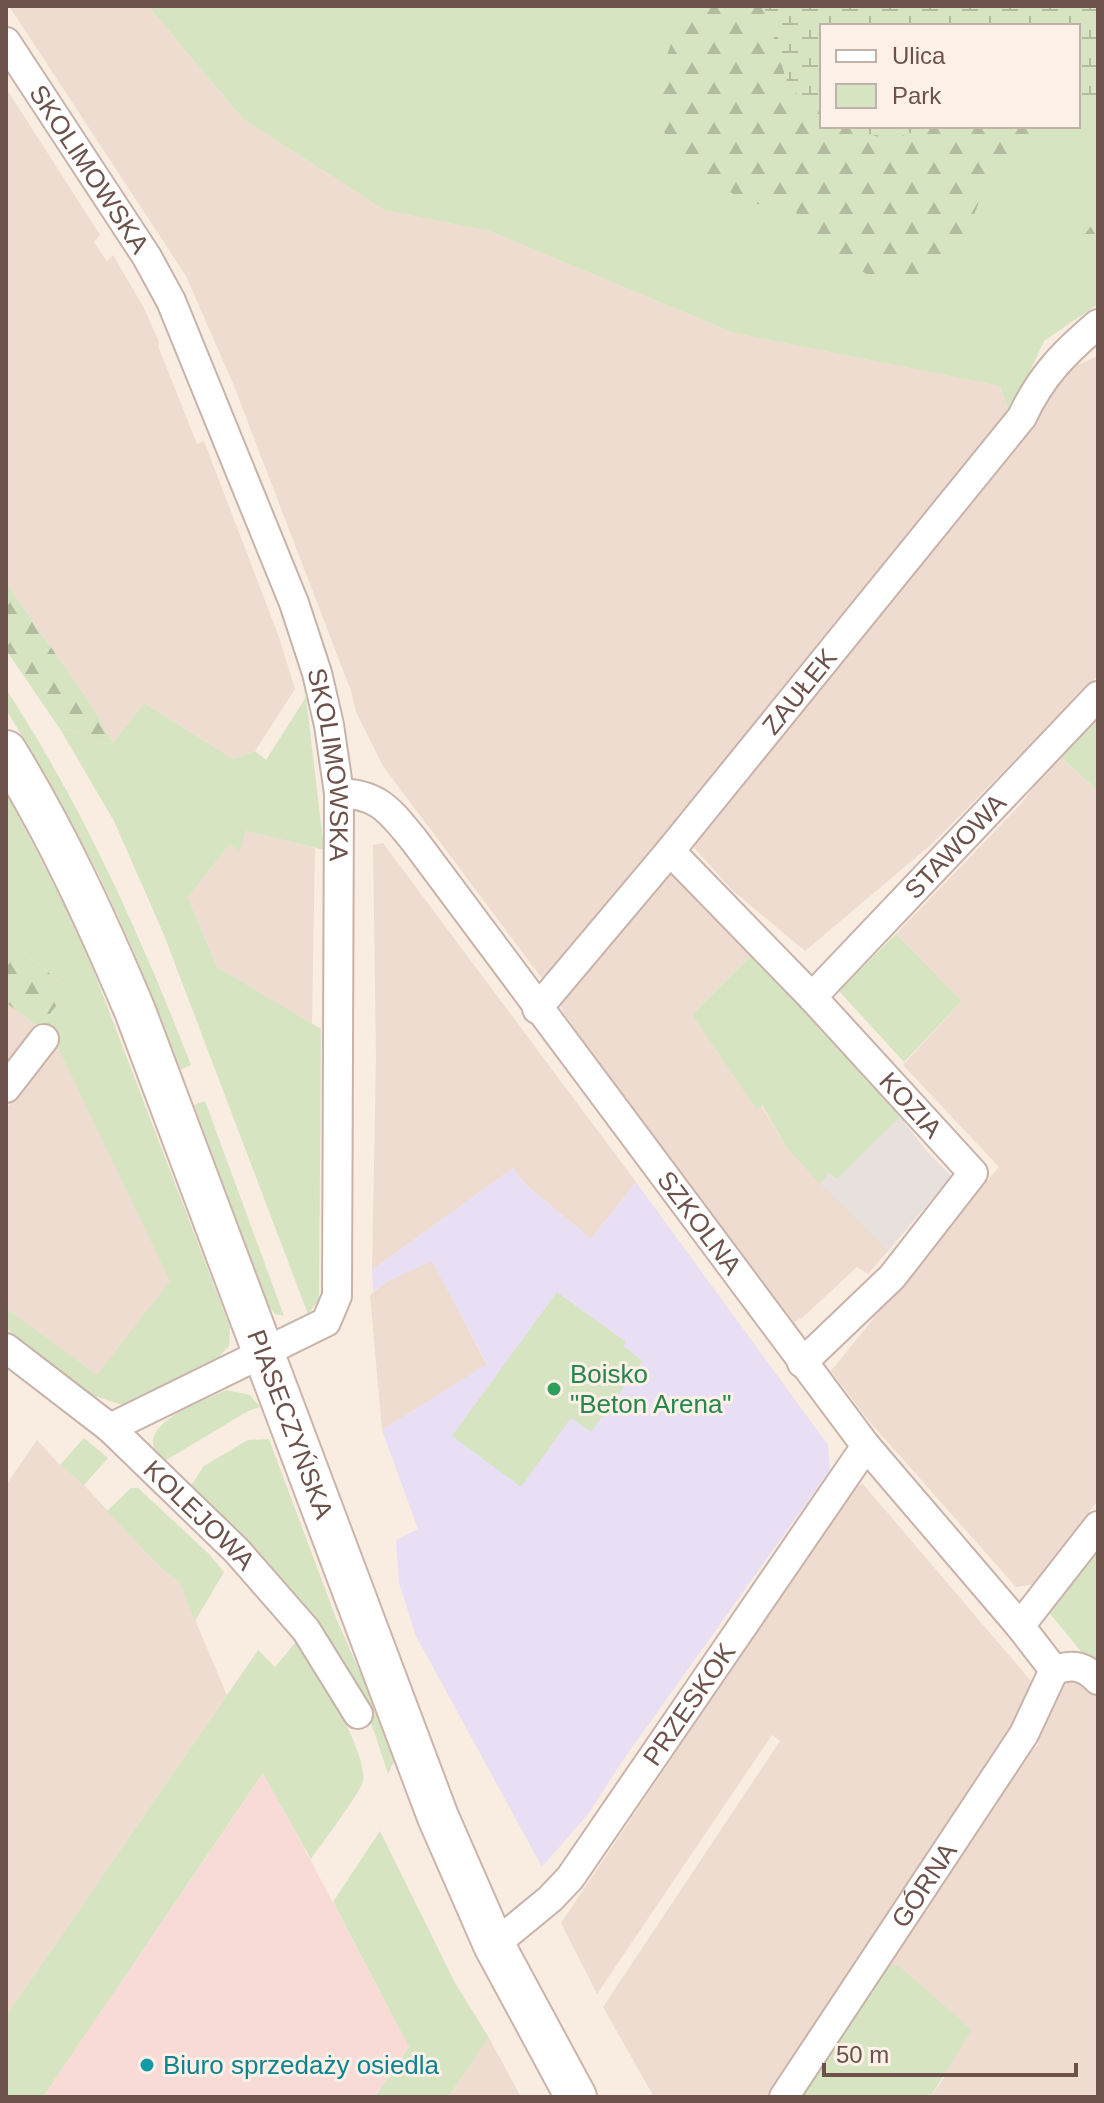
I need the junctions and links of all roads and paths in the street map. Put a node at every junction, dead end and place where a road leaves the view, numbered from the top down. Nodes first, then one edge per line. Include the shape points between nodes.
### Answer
1 (6, 42) edge
2 (1098, 324) edge
3 (1098, 696) edge
4 (6, 751) edge
5 (339, 793) junction
6 (670, 851) junction
7 (812, 997) junction
8 (537, 1009) junction
9 (44, 1039) dead end
10 (6, 1088) edge
11 (6, 1348) edge
12 (263, 1355) junction
13 (802, 1363) junction
14 (110, 1428) junction
15 (866, 1446) junction
16 (1098, 1526) edge
17 (1020, 1626) junction
18 (1054, 1670) junction
19 (1098, 1680) edge
20 (358, 1714) dead end
21 (494, 1945) junction
22 (576, 2097) edge
23 (784, 2097) edge

1 - 5 street, SKOLIMOWSKA via 171,301 294,603 317,673
2 - 6 street, ZAUŁEK via 1052,365 1022,417
3 - 7 street, STAWOWA
4 - 12 main road, PIASECZYŃSKA via 92,909
5 - 8 street, SZKOLNA via 370,797 385,807
5 - 12 street, SKOLIMOWSKA via 337,1296 326,1322
6 - 7 street, KOZIA
6 - 8 street, ZAUŁEK
7 - 13 street, KOZIA via 973,1173 892,1277
8 - 13 street, SZKOLNA
9 - 10 street
11 - 14 street, KOLEJOWA
12 - 14 street, SKOLIMOWSKA
12 - 21 main road, PIASECZYŃSKA via 438,1817
13 - 15 street, SZKOLNA
14 - 20 street, KOLEJOWA via 237,1551 306,1630
15 - 17 street, SZKOLNA
15 - 21 street, PRZESKOK via 570,1878
16 - 17 street
17 - 18 street, SZKOLNA
18 - 19 street via 1076,1665
18 - 23 street, GÓRNA via 1024,1734
21 - 22 main road, PIASECZYŃSKA

